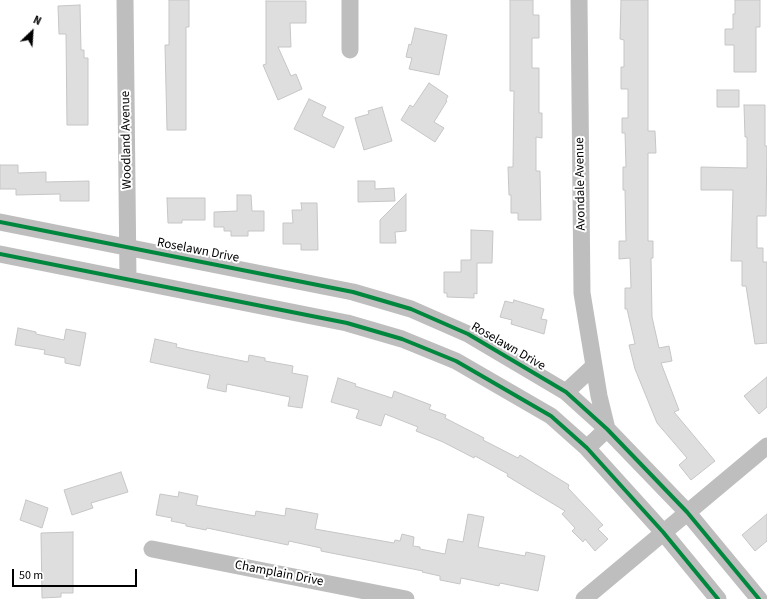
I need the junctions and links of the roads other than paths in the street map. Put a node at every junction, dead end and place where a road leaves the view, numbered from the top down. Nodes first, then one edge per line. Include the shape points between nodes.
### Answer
1 (125, 0) edge
2 (350, 0) edge
3 (579, 0) edge
4 (350, 50) dead end
5 (0, 222) edge
6 (128, 247) junction
7 (0, 254) edge
8 (128, 279) junction
9 (594, 366) junction
10 (566, 392) junction
11 (607, 430) junction
12 (767, 446) edge
13 (587, 448) junction
14 (687, 512) junction
15 (663, 532) junction
16 (152, 549) dead end
17 (406, 599) edge
18 (584, 599) edge
19 (718, 599) edge
20 (759, 599) edge

1 - 6 street, Woodland Avenue
2 - 4 street
3 - 9 street, Avondale Avenue via 582,293
5 - 6 street, Roselawn Drive
6 - 8 street, Woodland Avenue
6 - 10 street, Roselawn Drive via 353,292 411,309 468,334
7 - 8 street
8 - 13 street via 347,323 402,339 456,361 551,416
9 - 10 street
9 - 11 street, Avondale Avenue
10 - 11 street, Roselawn Drive
11 - 13 street
11 - 14 street, Roselawn Drive
12 - 14 street
13 - 15 street
14 - 15 street
14 - 20 street, Roselawn Drive
15 - 18 street
15 - 19 street
16 - 17 street, Champlain Drive

